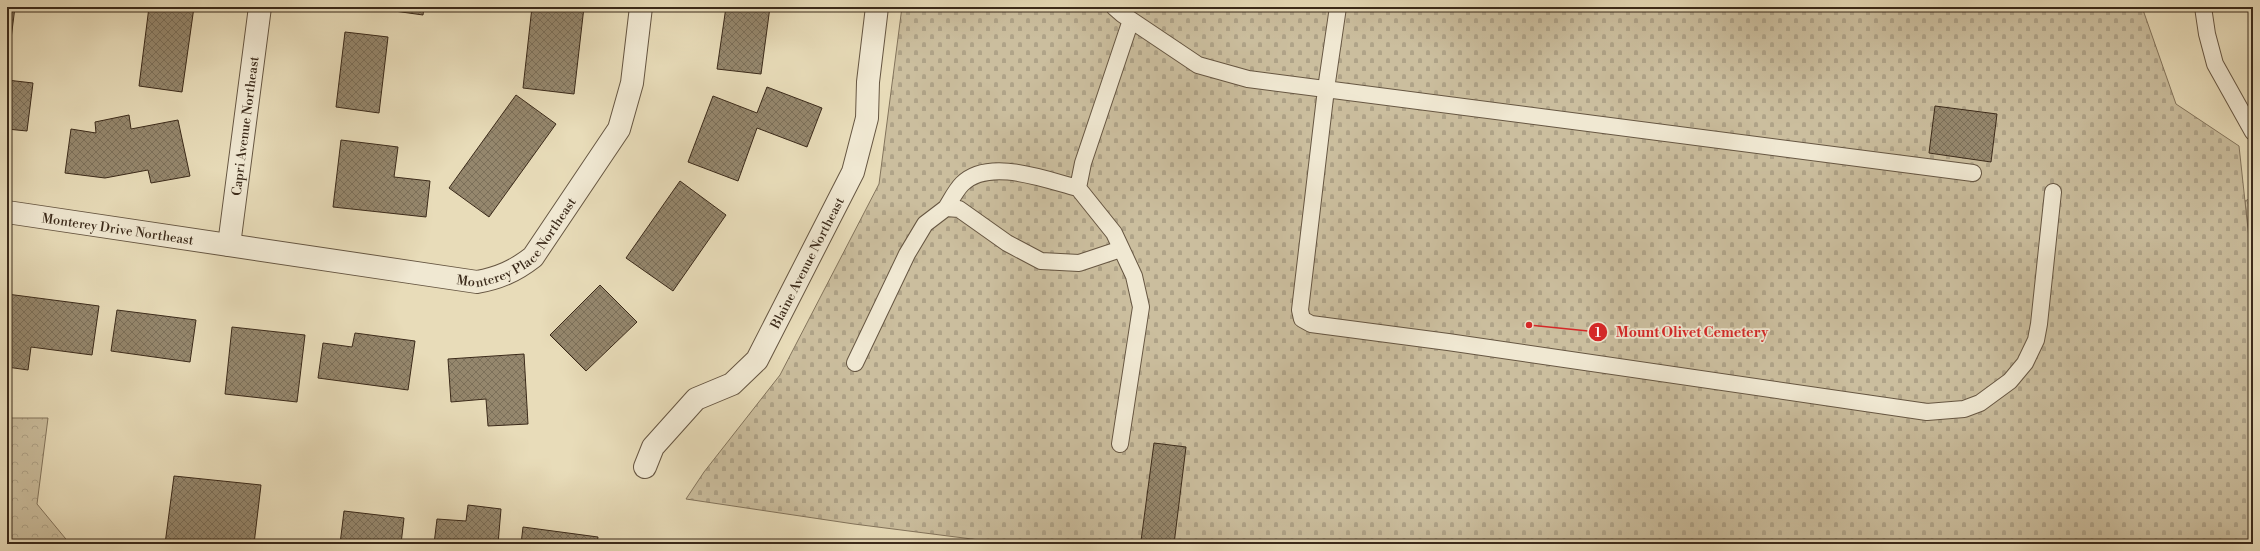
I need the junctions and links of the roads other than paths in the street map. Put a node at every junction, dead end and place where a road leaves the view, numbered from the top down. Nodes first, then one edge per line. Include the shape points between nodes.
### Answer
1 (260, 7) edge
2 (641, 7) edge
3 (877, 7) edge
4 (1114, 7) edge
5 (1338, 7) edge
6 (2203, 7) edge
7 (1131, 20) junction
8 (1326, 89) junction
9 (2253, 132) edge
10 (1973, 173) dead end
11 (1078, 188) junction
12 (2053, 192) dead end
13 (946, 208) junction
14 (7, 212) edge
15 (229, 245) junction
16 (1121, 249) junction
17 (855, 363) dead end
18 (1120, 444) dead end
19 (645, 468) dead end

1 - 15 street, Capri Avenue Northeast
2 - 15 street, Monterey Place Northeast via 632,83 619,129 533,257 519,268 500,277 477,282
3 - 19 street, Blaine Avenue Northeast via 868,82 867,118 853,172 846,186 757,360 732,384 696,399 653,447
4 - 7 lane
5 - 8 lane
6 - 9 lane via 2215,64
7 - 8 lane via 1198,65 1248,79
7 - 11 lane via 1083,163
8 - 10 lane
8 - 12 lane via 1300,310 1302,319 1310,324 1927,412 1964,409 1980,403 2010,381 2025,362 2036,340 2039,324
11 - 13 lane via 1017,172 982,172 962,184
11 - 16 lane via 1114,233
13 - 16 lane via 959,209 1007,243 1041,261 1079,263
13 - 17 lane via 925,224 907,254
14 - 15 street, Monterey Drive Northeast
16 - 18 lane via 1134,276 1141,307

